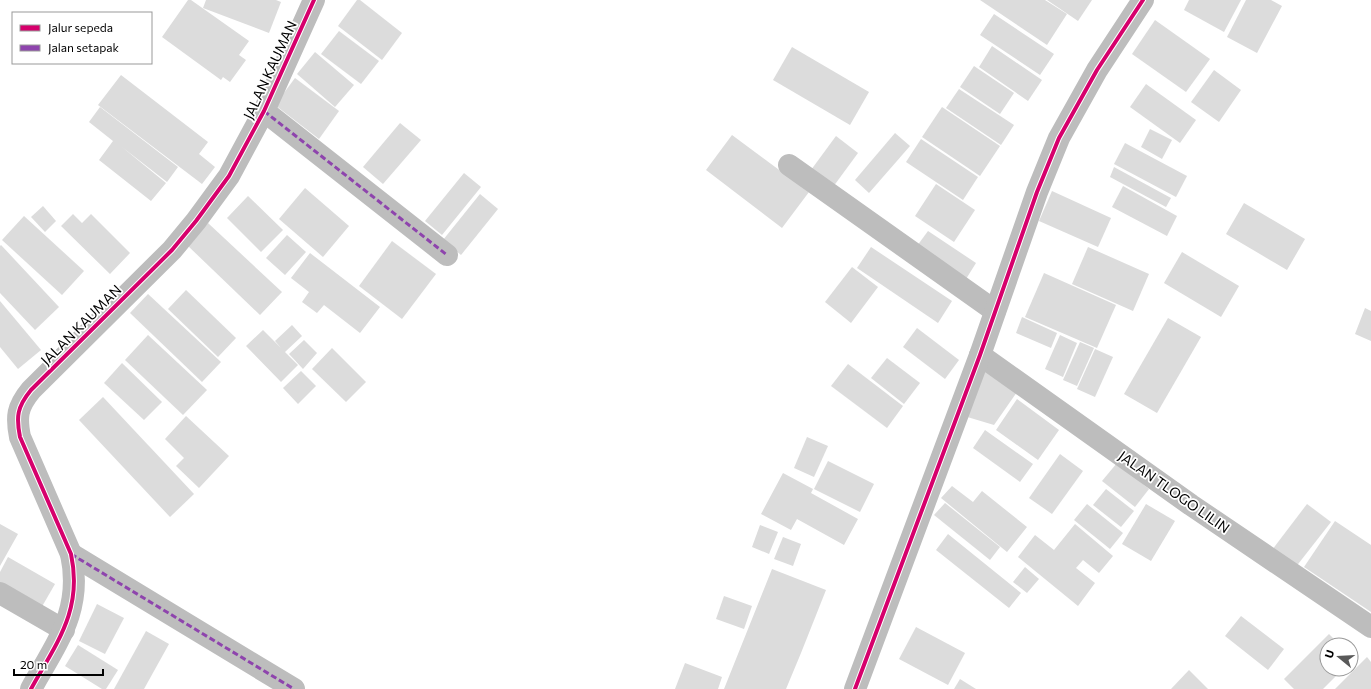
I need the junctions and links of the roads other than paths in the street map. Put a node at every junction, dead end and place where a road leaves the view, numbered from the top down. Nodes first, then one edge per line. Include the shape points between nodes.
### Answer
1 (314, 0) edge
2 (1143, 0) edge
3 (264, 111) junction
4 (789, 165) dead end
5 (448, 255) dead end
6 (995, 311) junction
7 (980, 355) junction
8 (72, 554) junction
9 (0, 593) edge
10 (1371, 627) edge
11 (64, 630) junction
12 (31, 689) edge
13 (294, 689) edge
14 (856, 689) edge

1 - 3 street, JALAN KAUMAN
2 - 6 street via 1097,70 1058,138
3 - 5 street
3 - 8 street, JALAN KAUMAN via 229,176 196,221 172,250 31,390 18,411 20,437
4 - 6 street
6 - 7 street
7 - 10 street, JALAN TLOGO LILIN via 1190,505
7 - 14 street
8 - 11 street, JALAN KAUMAN via 75,570 72,609
8 - 13 street
9 - 11 street
11 - 12 street, JALAN KAUMAN

